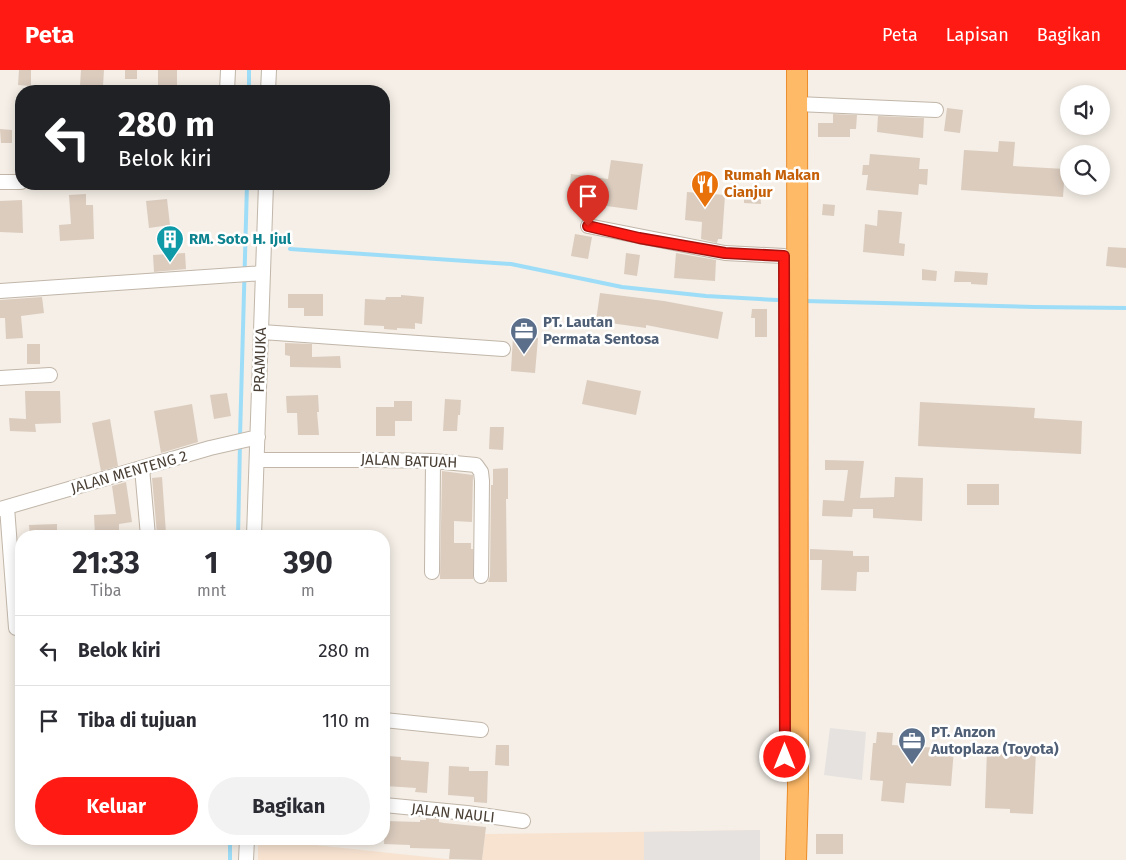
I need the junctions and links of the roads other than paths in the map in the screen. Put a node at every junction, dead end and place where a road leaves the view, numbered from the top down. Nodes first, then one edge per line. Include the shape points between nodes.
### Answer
1 (228, 70) edge
2 (269, 70) edge
3 (784, 70) edge
4 (797, 70) edge
5 (227, 85) edge
6 (268, 85) edge
7 (797, 104) junction
8 (936, 110) dead end
9 (0, 182) edge
10 (15, 182) edge
11 (265, 190) edge
12 (588, 226) dead end
13 (784, 256) junction
14 (255, 273) junction
15 (0, 291) edge
16 (262, 332) junction
17 (503, 349) dead end
18 (50, 375) dead end
19 (0, 378) edge
20 (247, 439) junction
21 (258, 460) junction
22 (433, 461) junction
23 (142, 468) junction
24 (792, 485) junction
25 (4, 508) edge
26 (147, 530) edge
27 (254, 530) edge
28 (432, 572) dead end
29 (481, 576) dead end
30 (15, 618) edge
31 (390, 721) edge
32 (481, 730) dead end
33 (390, 806) edge
34 (523, 821) dead end
35 (247, 845) edge
36 (246, 860) edge
37 (784, 860) edge
38 (796, 860) edge

1 - 5 street
2 - 6 street
3 - 13 highway
4 - 7 highway
7 - 8 street
7 - 24 highway
9 - 10 street
11 - 14 street, PRAMUKA
12 - 13 street via 725,253
13 - 24 highway
14 - 15 street
14 - 16 street, PRAMUKA
16 - 17 street
16 - 20 street, PRAMUKA
18 - 19 street
20 - 21 street, PRAMUKA
20 - 23 street, JALAN MENTENG 2
21 - 22 street, JALAN BATUAH
21 - 27 street, PRAMUKA
22 - 28 street
22 - 29 street, JALAN BATUAH via 471,463 481,472
23 - 25 street, JALAN MENTENG 2
23 - 26 street
24 - 37 highway
24 - 38 highway via 798,789
25 - 30 street
31 - 32 street
33 - 34 street, JALAN NAULI
35 - 36 street

